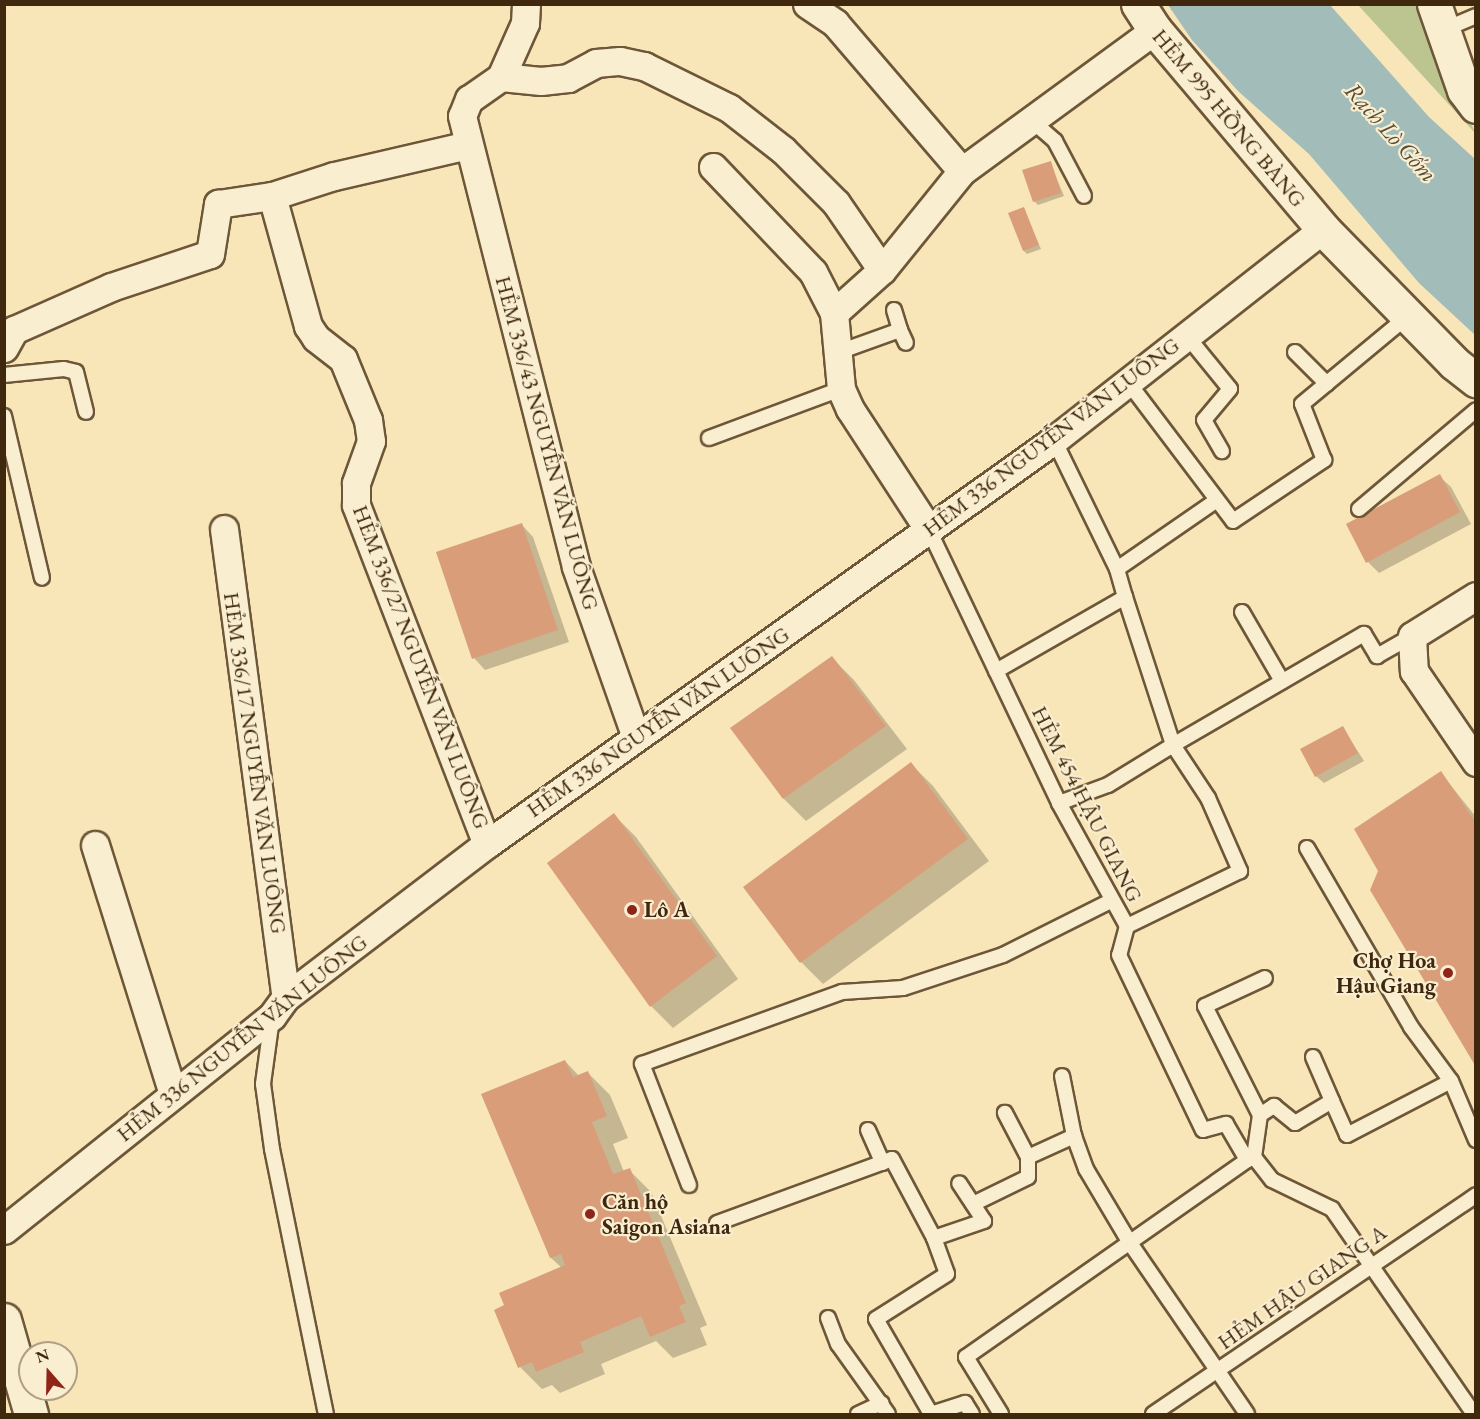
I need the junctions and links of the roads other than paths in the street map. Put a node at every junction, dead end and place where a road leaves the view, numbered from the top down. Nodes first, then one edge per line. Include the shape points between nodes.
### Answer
1 (526, 4) edge
2 (807, 4) edge
3 (1476, 16) edge
4 (1146, 17) edge
5 (1438, 17) edge
6 (501, 77) junction
7 (1476, 106) edge
8 (1031, 120) junction
9 (468, 146) junction
10 (713, 167) dead end
11 (962, 171) junction
12 (272, 196) junction
13 (1084, 196) dead end
14 (1323, 229) junction
15 (882, 270) junction
16 (894, 310) dead end
17 (834, 313) junction
18 (1408, 316) junction
19 (900, 330) junction
20 (1187, 336) junction
21 (906, 343) dead end
22 (4, 348) edge
23 (1295, 352) dead end
24 (836, 353) junction
25 (4, 375) edge
26 (1476, 380) edge
27 (1128, 382) junction
28 (1327, 384) junction
29 (841, 388) junction
30 (1476, 410) edge
31 (86, 412) dead end
32 (4, 416) edge
33 (709, 438) dead end
34 (1054, 440) junction
35 (1222, 451) dead end
36 (1217, 500) junction
37 (1359, 509) dead end
38 (224, 530) dead end
39 (929, 530) junction
40 (1117, 569) junction
41 (42, 578) dead end
42 (1476, 596) edge
43 (1125, 597) junction
44 (1242, 612) dead end
45 (1412, 636) junction
46 (996, 671) junction
47 (1282, 681) junction
48 (636, 738) junction
49 (1173, 745) junction
50 (1476, 762) edge
51 (1059, 803) junction
52 (487, 844) junction
53 (95, 845) dead end
54 (1307, 848) dead end
55 (1112, 901) junction
56 (1127, 926) junction
57 (1265, 978) dead end
58 (279, 1006) junction
59 (1313, 1057) dead end
60 (1062, 1076) dead end
61 (1451, 1081) junction
62 (173, 1094) junction
63 (1332, 1101) junction
64 (1005, 1113) dead end
65 (1260, 1115) junction
66 (868, 1130) dead end
67 (1074, 1136) junction
68 (1476, 1140) edge
69 (1028, 1157) junction
70 (1250, 1158) junction
71 (883, 1163) junction
72 (959, 1183) dead end
73 (689, 1185) dead end
74 (1476, 1195) edge
75 (973, 1204) junction
76 (717, 1223) dead end
77 (4, 1230) edge
78 (934, 1238) junction
79 (1130, 1244) junction
80 (1370, 1265) junction
81 (828, 1318) dead end
82 (4, 1320) edge
83 (1217, 1371) junction
84 (885, 1409) edge
85 (31, 1414) edge
86 (326, 1414) edge
87 (858, 1414) edge
88 (972, 1414) edge
89 (1000, 1414) edge
90 (1154, 1414) edge
91 (1247, 1414) edge
92 (1474, 1414) edge

1 - 6 street via 525,23
2 - 11 street via 835,23
3 - 5 lane
4 - 8 street
4 - 14 street, HẺM 995 HỒNG BÀNG
5 - 7 street via 1464,90
6 - 9 street, HẺM 336/43 NGUYỄN VĂN LUÔNG via 469,99 462,116
6 - 15 street via 541,81 568,78 596,63 620,61 644,66 729,108 783,150 836,203
8 - 11 street
8 - 13 lane via 1055,141
9 - 12 street via 334,176
9 - 48 street, HẺM 336/43 NGUYỄN VĂN LUÔNG via 576,567
10 - 17 street via 813,272
11 - 15 street
12 - 22 street via 218,204 210,254 111,287 14,330
12 - 52 street, HẺM 336/27 NGUYỄN VĂN LUÔNG via 308,326 316,338 343,358 368,420 371,441 356,483 357,505
14 - 18 street, HẺM 995 HỒNG BÀNG
14 - 20 street, HẺM 336 NGUYỄN VĂN LUÔNG
15 - 17 street
16 - 19 lane
17 - 24 street
18 - 26 street, HẺM 995 HỒNG BÀNG
18 - 28 lane
19 - 21 lane
19 - 24 lane
20 - 27 street, HẺM 336 NGUYỄN VĂN LUÔNG
20 - 35 lane via 1230,389 1204,420
23 - 28 lane
24 - 29 street
25 - 31 lane via 64,369 76,372
27 - 34 street, HẺM 336 NGUYỄN VĂN LUÔNG
27 - 36 lane
28 - 36 lane via 1302,404 1324,460 1233,521
29 - 33 lane
29 - 39 street via 850,409
30 - 37 lane
32 - 41 lane
34 - 39 street, HẺM 336 NGUYỄN VĂN LUÔNG
34 - 40 lane
36 - 40 lane
38 - 58 street, HẺM 336/17 NGUYỄN VĂN LUÔNG
39 - 46 lane, HẺM 454 HẬU GIANG
39 - 48 street, HẺM 336 NGUYỄN VĂN LUÔNG
40 - 43 lane
42 - 45 street
43 - 46 lane
43 - 49 lane
44 - 47 lane
45 - 47 lane via 1377,656 1364,634
45 - 50 street via 1414,671
46 - 51 lane, HẺM 454 HẬU GIANG
47 - 49 lane
48 - 52 street, HẺM 336 NGUYỄN VĂN LUÔNG
49 - 51 lane via 1108,785
49 - 56 lane via 1208,798 1240,871
51 - 55 lane, HẺM 454 HẬU GIANG
52 - 58 street, HẺM 336 NGUYỄN VĂN LUÔNG
53 - 62 street
54 - 61 lane via 1411,1027
55 - 56 lane, HẺM 454 HẬU GIANG
55 - 73 lane via 1003,955 903,988 842,992 642,1064
56 - 70 lane, HẺM 454 HẬU GIANG via 1119,955 1203,1130 1226,1124
57 - 65 lane via 1205,1006
58 - 62 street, HẺM 336 NGUYỄN VĂN LUÔNG
58 - 86 lane via 263,1084 272,1149
59 - 63 lane
60 - 67 lane
61 - 63 lane via 1347,1135
61 - 68 lane
62 - 77 street, HẺM 336 NGUYỄN VĂN LUÔNG
63 - 65 lane via 1295,1123 1274,1106
64 - 69 lane
65 - 70 lane
66 - 71 lane
67 - 69 lane
67 - 79 lane via 1086,1169
69 - 75 lane via 1028,1177
70 - 79 lane
70 - 80 lane, HẺM 454 HẬU GIANG via 1272,1180 1332,1209
71 - 76 lane
71 - 78 lane via 892,1159
72 - 75 lane
74 - 80 lane, HẺM HẬU GIANG A
75 - 78 lane via 984,1221
78 - 88 lane via 947,1274 876,1319 931,1414 965,1403
79 - 83 lane
79 - 89 lane via 966,1357
80 - 83 lane, HẺM HẬU GIANG A
80 - 92 lane, HẺM 454 HẬU GIANG
81 - 84 lane via 838,1344
82 - 85 street
83 - 90 lane, HẺM HẬU GIANG A
83 - 91 lane
84 - 87 lane

